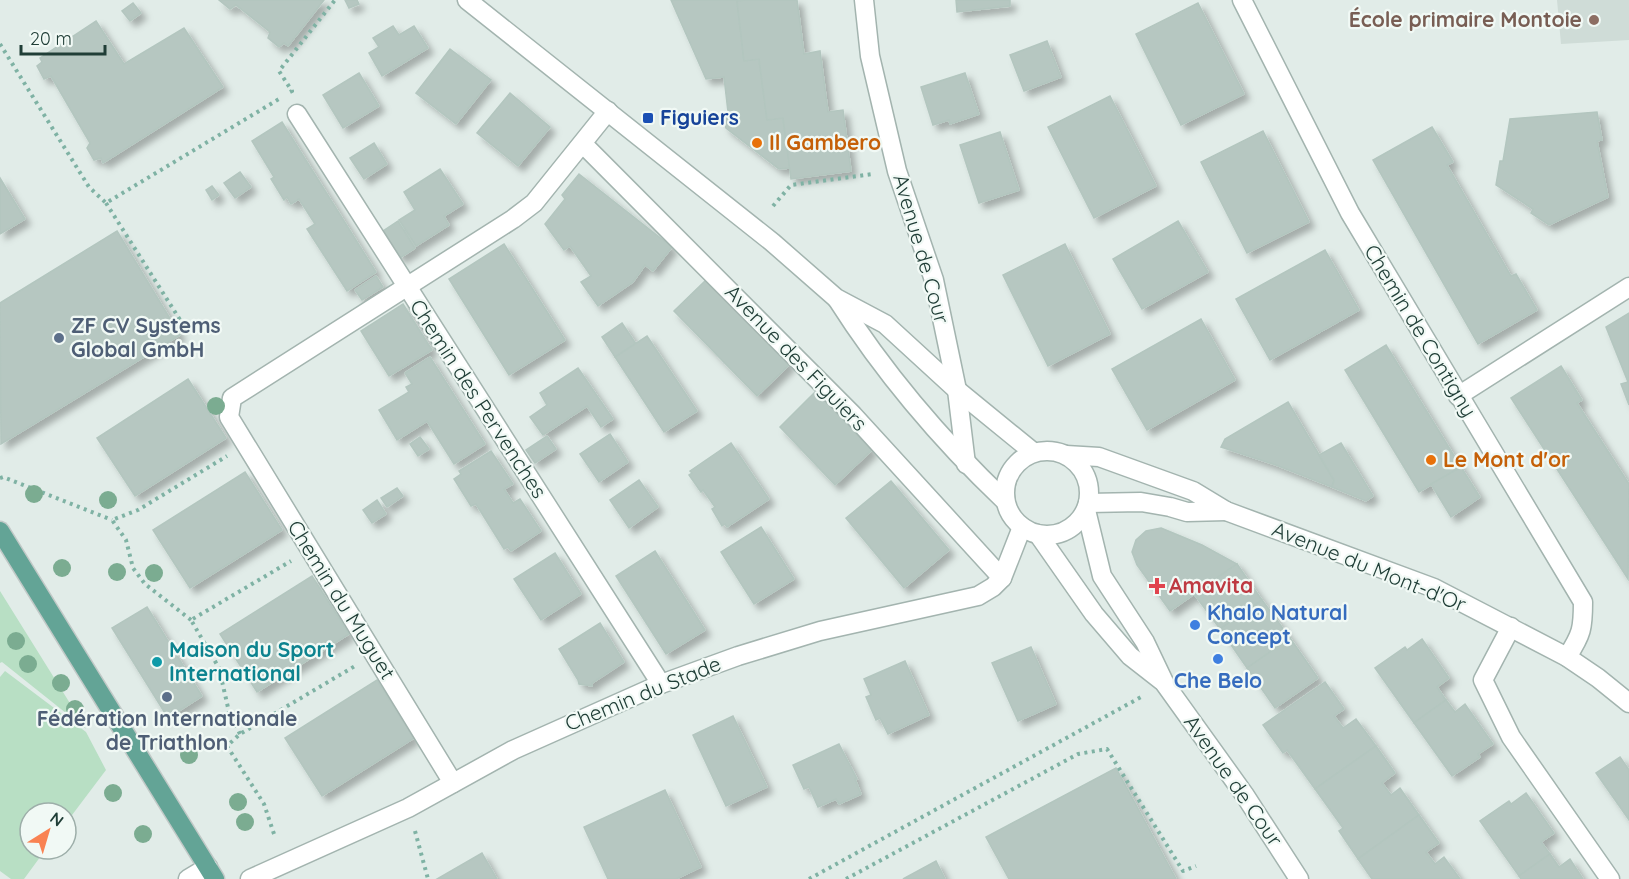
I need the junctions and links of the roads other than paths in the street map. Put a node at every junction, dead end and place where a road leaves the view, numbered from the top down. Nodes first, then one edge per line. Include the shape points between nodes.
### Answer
1 (466, 0) edge
2 (864, 0) edge
3 (1242, 0) edge
4 (608, 111) junction
5 (297, 114) dead end
6 (583, 144) junction
7 (406, 286) junction
8 (1629, 288) edge
9 (836, 298) junction
10 (957, 390) junction
11 (1458, 396) junction
12 (1033, 452) junction
13 (1066, 455) junction
14 (966, 464) junction
15 (1005, 501) junction
16 (1087, 506) junction
17 (1226, 511) junction
18 (0, 531) edge
19 (1030, 531) junction
20 (1002, 578) junction
21 (1511, 627) junction
22 (1567, 657) junction
23 (661, 684) junction
24 (1165, 684) junction
25 (1629, 704) edge
26 (453, 783) junction
27 (212, 873) edge
28 (188, 879) edge
29 (250, 879) edge
30 (1299, 879) edge
31 (1610, 879) edge

1 - 4 street
2 - 10 street, Avenue de Cour via 870,56 897,171 934,280
3 - 11 street, Chemin de Contigny via 1350,213
4 - 6 street
4 - 9 street
5 - 7 street, Chemin des Pervenches
6 - 7 street via 534,203
6 - 20 street, Avenue des Figuiers via 853,415
7 - 23 street, Chemin des Pervenches
7 - 26 street, Chemin du Muguet via 232,398 229,417
8 - 11 street
9 - 10 street via 885,324
9 - 14 street via 866,345
10 - 12 street
10 - 14 street, Avenue de Cour
11 - 22 street, Chemin de Contigny via 1583,602 1583,625
12 - 13 street via 1047,450
12 - 15 street via 1013,466 1006,483
13 - 16 street via 1085,476 1089,490
13 - 17 street, Avenue du Mont-d'Or via 1099,456 1193,491
14 - 15 street
15 - 19 street via 1009,512
16 - 17 street, Avenue du Mont-d'Or via 1141,502 1187,512
16 - 19 street via 1078,522 1066,530 1053,535
16 - 24 street, Avenue de Cour via 1102,576 1145,642
17 - 21 street, Avenue du Mont-d'Or via 1434,588
18 - 27 main road
19 - 20 street
19 - 24 street, Avenue de Cour via 1130,656
20 - 23 street, Chemin du Stade via 978,596 820,632
21 - 22 street, Avenue du Mont-d'Or
21 - 31 street via 1483,680 1511,737
22 - 25 street, Avenue du Mont-d'Or
23 - 26 street, Chemin du Stade via 513,750
24 - 30 street, Avenue de Cour
26 - 29 street, Chemin du Stade
27 - 28 street

